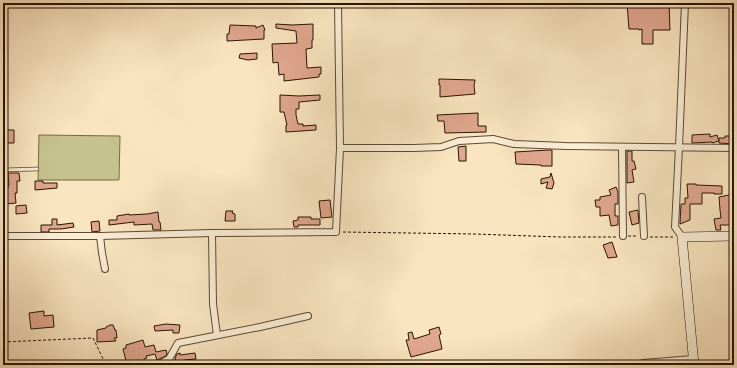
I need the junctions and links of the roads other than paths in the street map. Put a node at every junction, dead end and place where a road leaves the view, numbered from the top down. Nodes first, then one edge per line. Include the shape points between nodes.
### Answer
1 (338, 3) edge
2 (685, 3) edge
3 (622, 147) junction
4 (679, 147) junction
5 (340, 148) junction
6 (734, 148) edge
7 (37, 169) dead end
8 (3, 170) edge
9 (642, 197) dead end
10 (212, 233) junction
11 (3, 236) edge
12 (100, 236) junction
13 (623, 236) dead end
14 (644, 236) dead end
15 (734, 236) edge
16 (682, 237) junction
17 (105, 269) dead end
18 (308, 316) dead end
19 (217, 335) junction
20 (693, 362) edge
21 (156, 365) edge
22 (636, 365) edge

1 - 5 street
2 - 4 street
3 - 4 street
3 - 5 street via 514,144 493,139 459,141 441,147
3 - 13 street
4 - 6 street
4 - 16 street via 675,227
5 - 10 street via 336,232
7 - 8 lane
9 - 14 street
10 - 12 street
10 - 19 street via 213,304
11 - 12 street
12 - 17 street
15 - 16 main road
16 - 20 main road
18 - 19 street
19 - 21 street via 178,342 169,359
20 - 22 street

